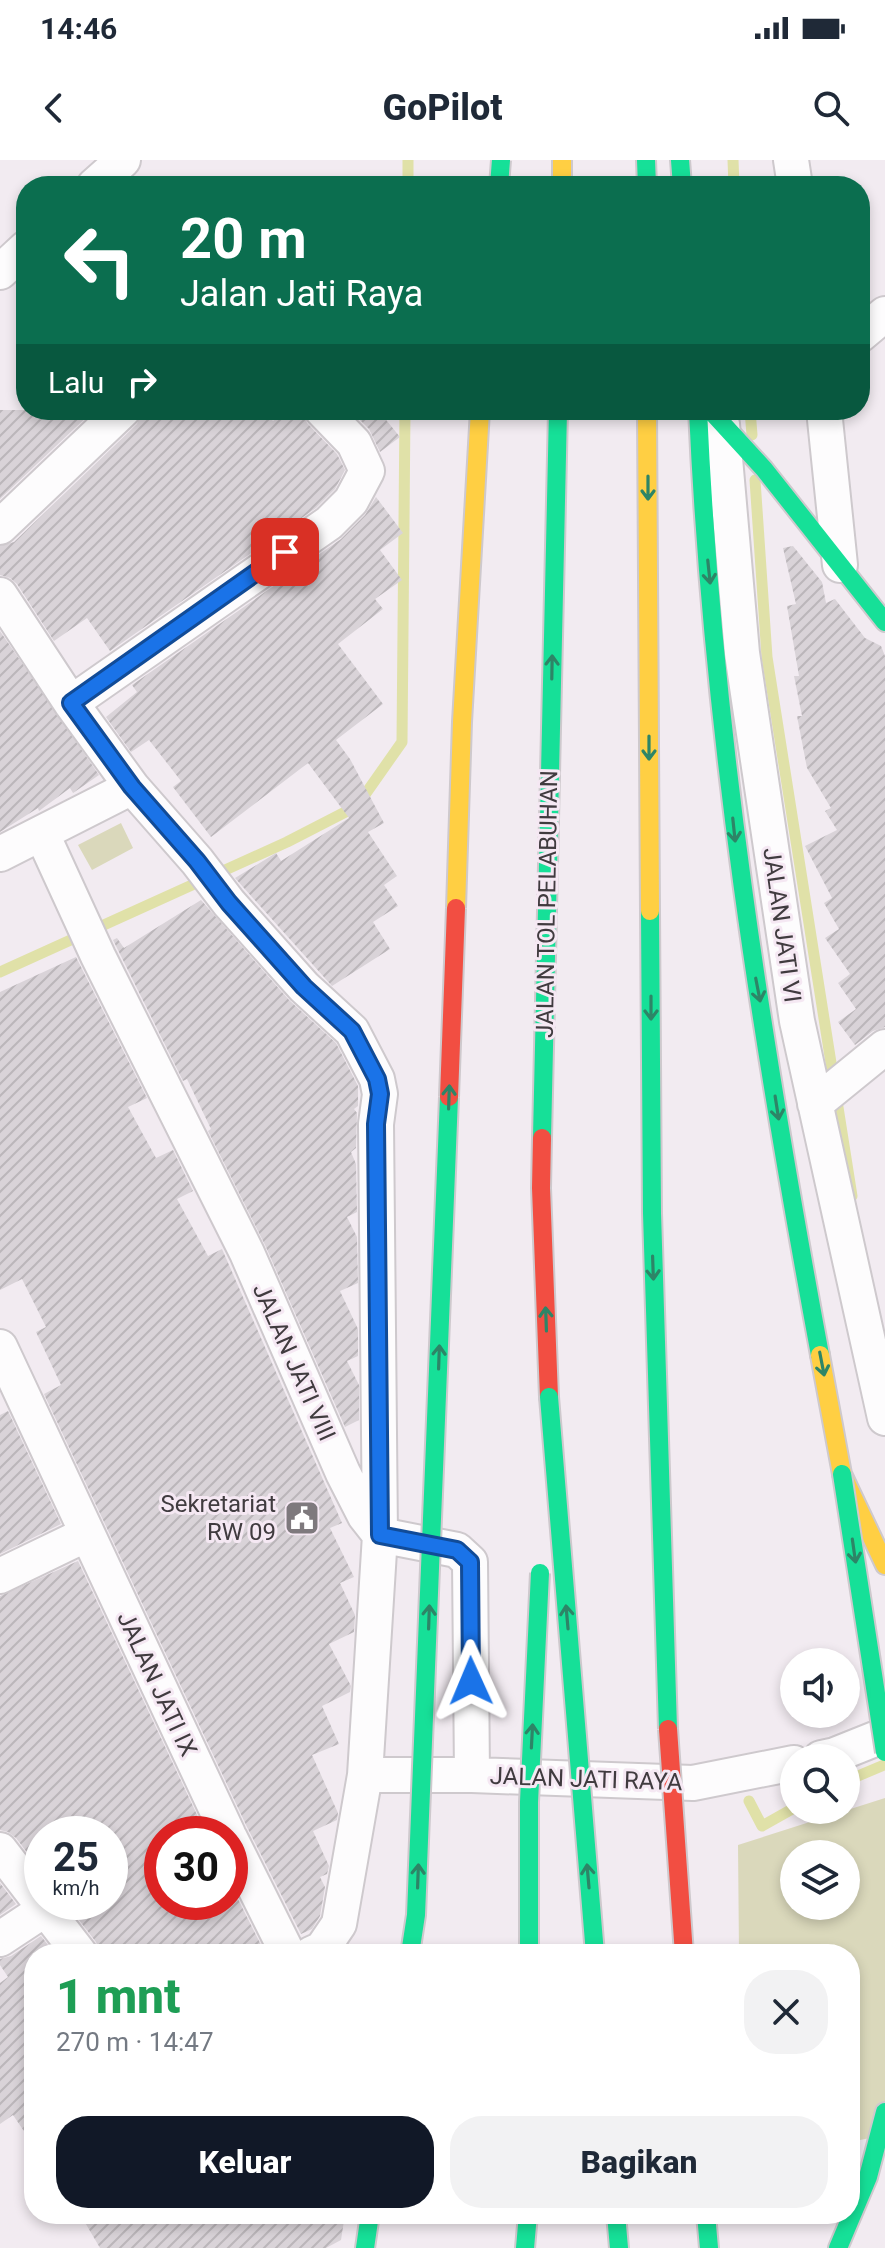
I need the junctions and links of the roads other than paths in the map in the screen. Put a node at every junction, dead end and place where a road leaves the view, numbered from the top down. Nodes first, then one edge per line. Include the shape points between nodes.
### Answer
1 (494, 160) edge
2 (508, 176) edge
3 (16, 257) edge
4 (0, 272) edge
5 (112, 420) edge
6 (332, 420) edge
7 (479, 420) edge
8 (558, 420) edge
9 (647, 420) edge
10 (825, 420) edge
11 (718, 422) edge
12 (0, 527) edge
13 (840, 565) junction
14 (0, 595) edge
15 (885, 622) edge
16 (71, 703) junction
17 (132, 787) junction
18 (42, 834) junction
19 (0, 854) edge
20 (885, 1047) edge
21 (827, 1094) junction
22 (0, 1347) edge
23 (549, 1397) junction
24 (885, 1418) edge
25 (842, 1474) junction
26 (87, 1534) junction
27 (380, 1535) junction
28 (885, 1565) edge
29 (0, 1576) edge
30 (885, 1735) edge
31 (860, 1745) edge
32 (885, 1752) edge
33 (780, 1766) edge
34 (365, 1775) junction
35 (472, 1775) junction
36 (220, 1816) edge
37 (0, 1850) edge
38 (248, 1874) edge
39 (24, 1883) edge
40 (29, 1920) edge
41 (52, 1920) edge
42 (0, 1939) edge
43 (72, 1944) edge
44 (283, 1944) edge
45 (325, 1944) edge
46 (411, 1944) edge
47 (529, 1944) edge
48 (594, 1944) edge
49 (683, 1944) edge
50 (885, 2112) edge
51 (860, 2196) edge
52 (369, 2224) edge
53 (527, 2224) edge
54 (617, 2224) edge
55 (707, 2224) edge
56 (848, 2224) edge
57 (365, 2248) edge
58 (525, 2248) edge
59 (619, 2248) edge
60 (709, 2248) edge
61 (838, 2248) edge

1 - 2 main road
3 - 4 street
5 - 12 street
6 - 16 street via 354,443 367,471 351,501 329,523
46 -> 7 main road, bridge
23 -> 8 main road, JALAN TOL PELABUHAN via 541,1188
9 -> 49 main road, bridge via 652,1213 665,1685
10 - 13 street
11 - 13 main road via 758,462
11 - 21 street, JALAN JATI VI via 742,653 797,1021
11 -> 25 main road via 702,502 737,860 790,1195
13 - 15 main road
14 - 16 street
16 - 17 street
17 - 18 street
17 - 27 street via 304,987 352,1031 377,1079
18 - 19 street
18 - 27 street, JALAN JATI VIII via 247,1253 348,1484
20 - 21 street
21 - 24 street, JALAN JATI VI
22 - 26 street, JALAN JATI IX
47 -> 23 main road, bridge via 529,1802
48 -> 23 main road, bridge
25 - 28 main road, bridge
25 -> 32 main road, bridge
26 - 29 street
26 - 36 street, JALAN JATI IX
27 - 34 street
27 - 35 street, JALAN JATI RAYA via 457,1550 470,1562
30 - 31 street
33 - 35 street, JALAN JATI RAYA via 693,1783
34 - 35 street, JALAN JATI RAYA
34 - 45 street via 339,1924
37 - 39 street
38 - 44 street, JALAN JATI IX
40 - 42 street
41 - 43 street
50 - 51 main road
52 - 57 main road
53 - 58 main road
54 - 59 main road
55 - 60 main road
56 - 61 main road

